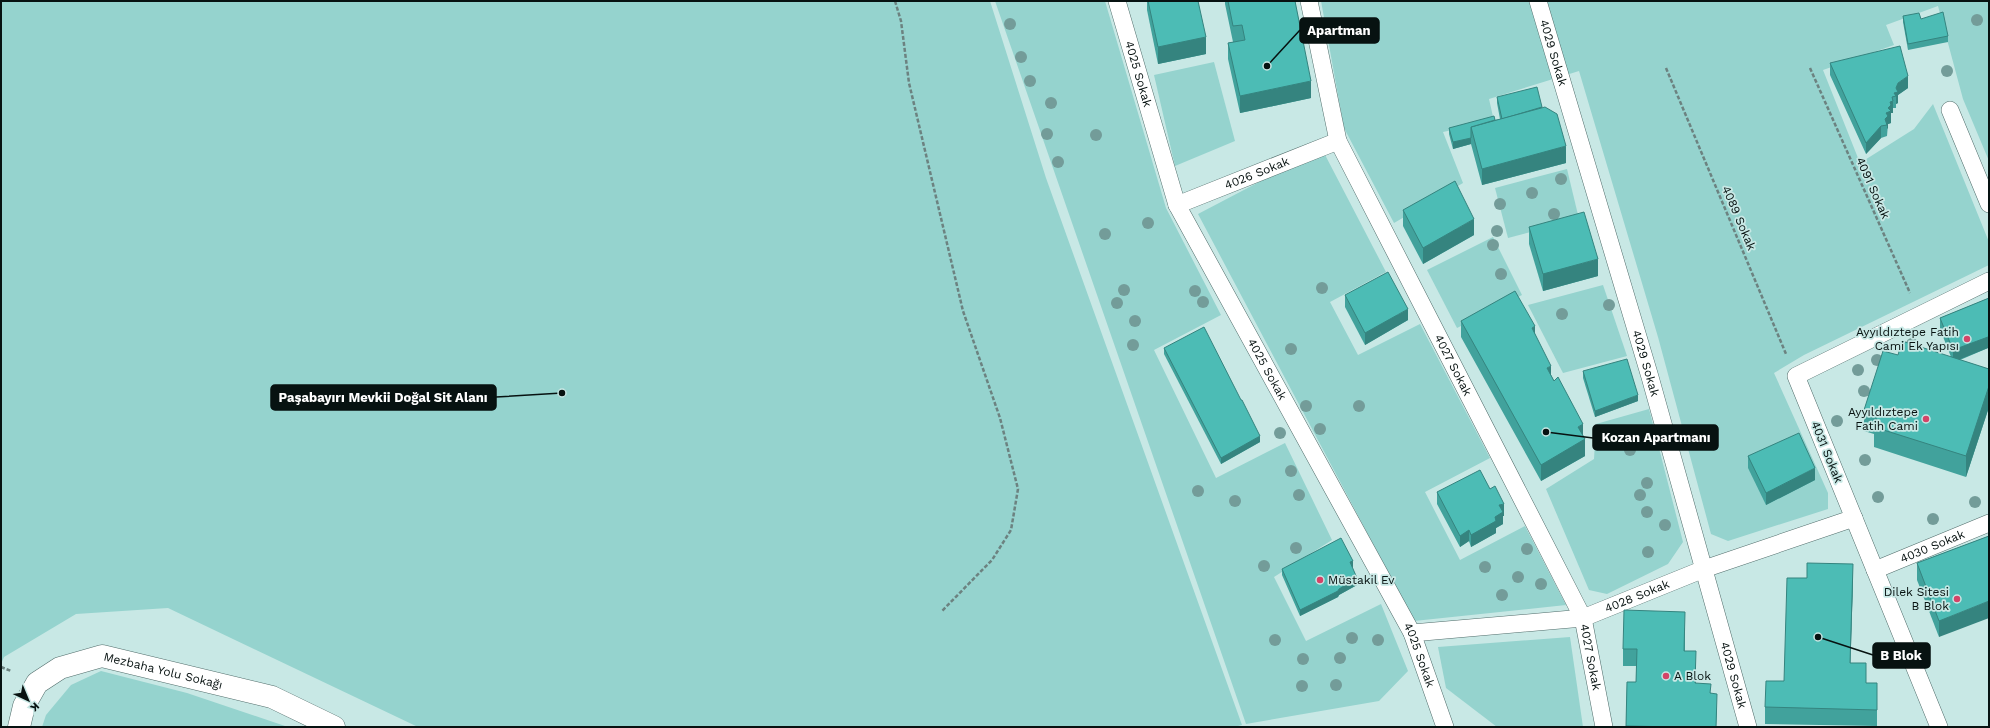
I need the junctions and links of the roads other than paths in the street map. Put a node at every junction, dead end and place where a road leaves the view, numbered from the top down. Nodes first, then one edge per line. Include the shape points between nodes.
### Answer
1 (1117, 1) edge
2 (1309, 1) edge
3 (1538, 1) edge
4 (1950, 110) dead end
5 (1338, 141) junction
6 (1989, 204) edge
7 (1177, 205) junction
8 (1989, 281) edge
9 (1854, 518) junction
10 (1989, 522) edge
11 (1704, 569) junction
12 (1875, 570) junction
13 (1583, 618) junction
14 (1412, 633) junction
15 (20, 727) edge
16 (334, 727) edge
17 (1445, 727) edge
18 (1604, 727) edge
19 (1748, 727) edge
20 (1939, 727) edge

1 - 7 lane, 4025 Sokak
2 - 5 lane, 4027 Sokak
3 - 11 lane, 4029 Sokak via 1650,377
4 - 6 lane
5 - 7 lane, 4026 Sokak
5 - 13 lane, 4027 Sokak
7 - 14 lane, 4025 Sokak
8 - 9 lane, 4031 Sokak via 1796,376
9 - 11 lane, 4028 Sokak
9 - 12 lane, 4031 Sokak
10 - 12 lane, 4030 Sokak
11 - 13 lane, 4028 Sokak
11 - 19 lane, 4029 Sokak
12 - 20 lane, 4031 Sokak
13 - 14 lane, 4028 Sokak
13 - 18 lane, 4027 Sokak
14 - 17 lane, 4025 Sokak
15 - 16 street, Mezbaha Yolu Sokağı via 24,706 37,683 60,668 102,656 272,697

